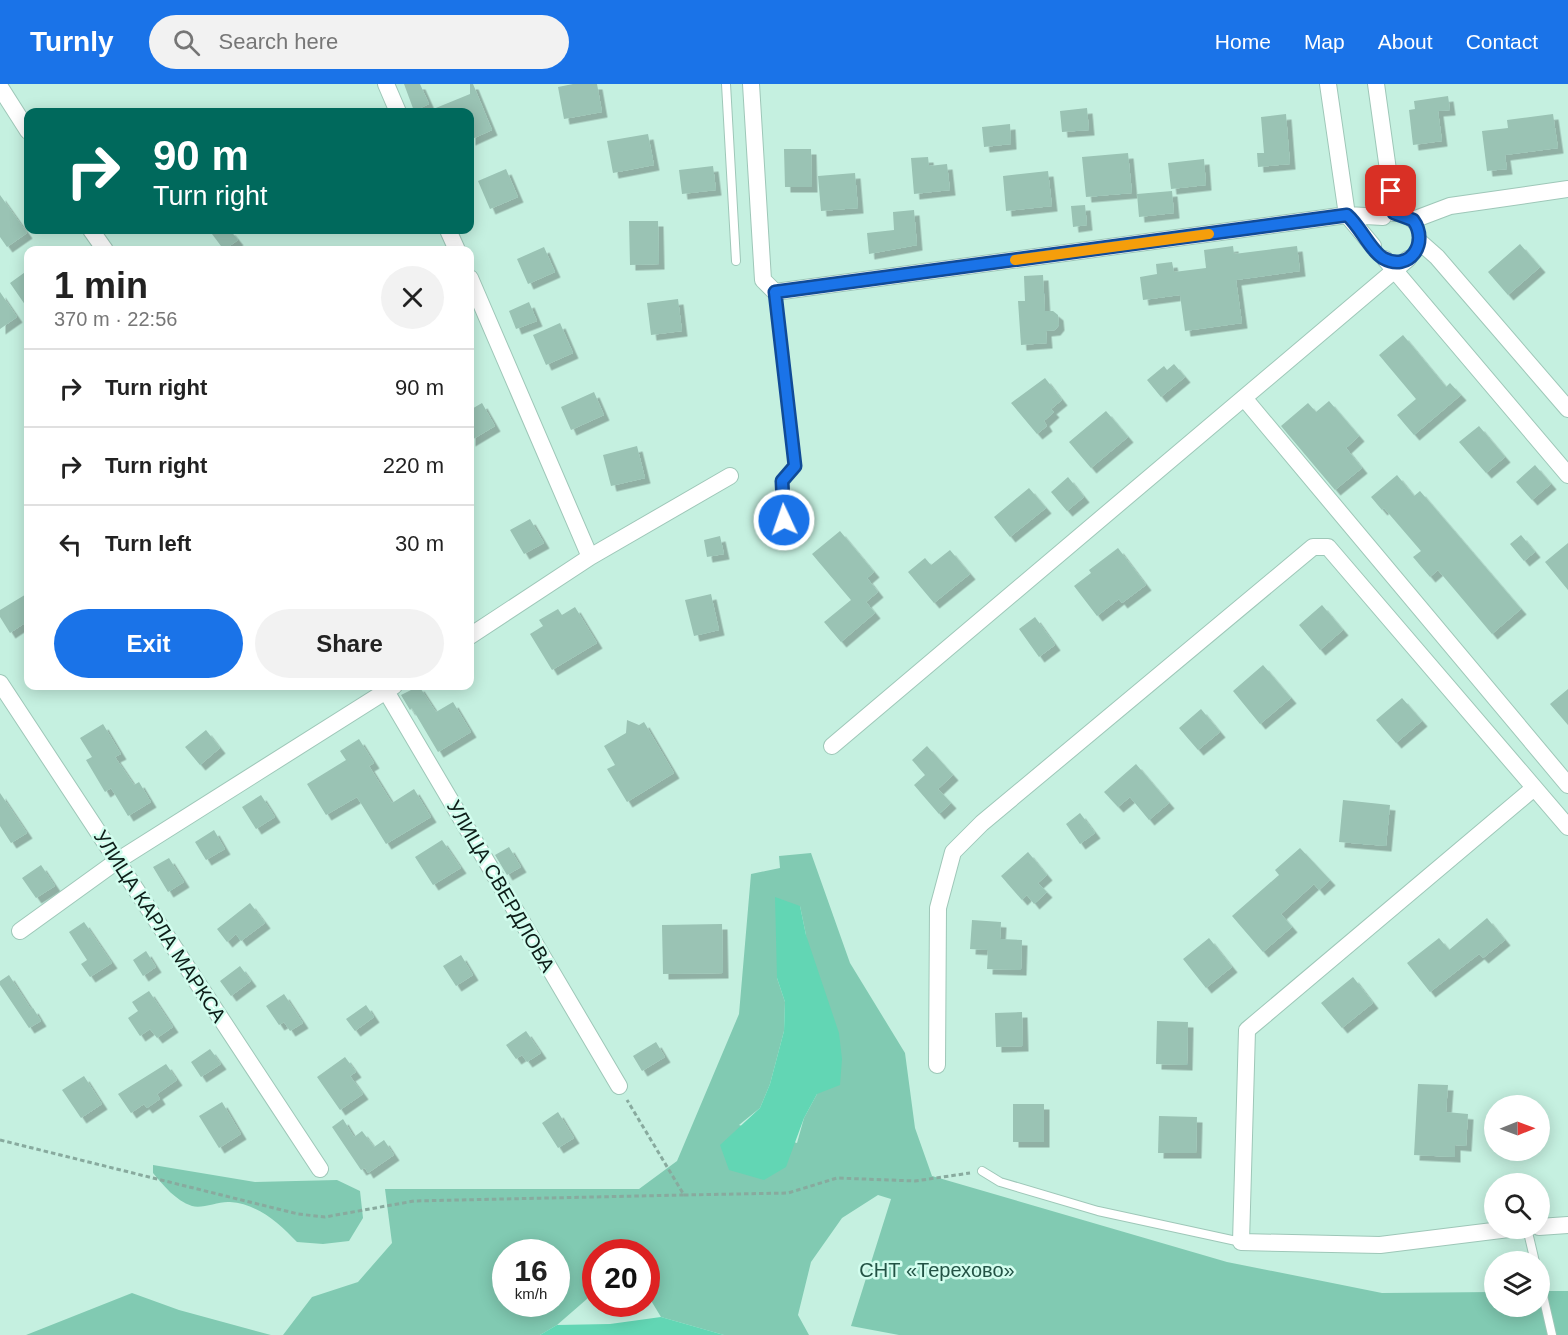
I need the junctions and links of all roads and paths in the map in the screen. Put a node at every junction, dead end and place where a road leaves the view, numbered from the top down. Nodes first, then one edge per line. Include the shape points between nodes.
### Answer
1 (386, 84) edge
2 (726, 84) edge
3 (751, 84) edge
4 (1328, 84) edge
5 (1376, 84) edge
6 (0, 87) edge
7 (396, 108) edge
8 (24, 125) edge
9 (1568, 189) edge
10 (1347, 215) junction
11 (1388, 215) junction
12 (1413, 220) junction
13 (1420, 242) junction
14 (1384, 259) junction
15 (736, 261) dead end
16 (474, 288) edge
17 (775, 292) junction
18 (1244, 398) junction
19 (1568, 410) edge
20 (1568, 475) edge
21 (730, 476) dead end
22 (784, 520) dead end
23 (590, 557) junction
24 (474, 633) edge
25 (0, 683) edge
26 (383, 690) edge
27 (390, 690) edge
28 (832, 746) dead end
29 (1568, 785) edge
30 (1534, 788) junction
31 (1568, 827) edge
32 (117, 861) junction
33 (20, 931) dead end
34 (937, 1065) dead end
35 (619, 1086) joint
36 (0, 1140) edge
37 (320, 1169) dead end
38 (982, 1171) joint
39 (684, 1195) junction
40 (1568, 1225) edge
41 (1550, 1226) edge
42 (1484, 1232) edge
43 (1241, 1242) junction
44 (1548, 1317) edge
45 (1552, 1335) edge

1 - 7 street
2 - 15 lane
3 - 17 street via 763,280
4 - 10 street
5 - 11 street
6 - 8 street
9 - 12 street via 1450,206
10 - 11 street
10 - 14 street
10 - 17 street
11 - 12 street
11 - 14 street via 1373,230
12 - 13 street
13 - 14 street via 1408,259
13 - 19 street
14 - 18 street
14 - 20 street
16 - 23 street
17 - 22 lane via 795,466 782,481
18 - 28 street
18 - 29 street
21 - 23 street
23 - 24 street
25 - 32 street, УЛИЦА КАРЛА МАРКСА
26 - 32 street
27 - 35 street, УЛИЦА СВЕРДЛОВА
30 - 31 street
30 - 34 street via 1328,547 1313,547 953,852 938,908
30 - 43 street via 1247,1030
32 - 33 street
32 - 37 street, УЛИЦА КАРЛА МАРКСА
35 - 39 path
36 - 39 path via 298,1214 325,1217 414,1201
38 - 39 path via 915,1181 837,1178 788,1193
38 - 43 lane via 1000,1182 1098,1211
40 - 41 street
42 - 43 street via 1380,1245
44 - 45 lane

